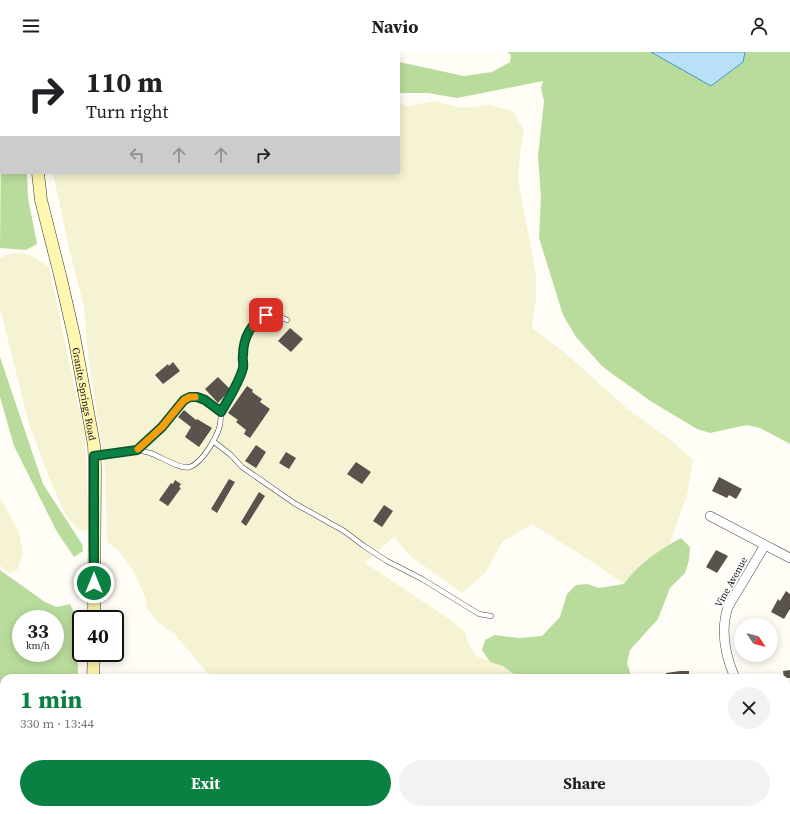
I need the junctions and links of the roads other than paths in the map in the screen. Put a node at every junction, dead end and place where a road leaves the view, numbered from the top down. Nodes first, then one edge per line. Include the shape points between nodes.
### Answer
1 (38, 174) edge
2 (287, 320) dead end
3 (221, 412) junction
4 (214, 442) junction
5 (137, 450) junction
6 (94, 456) junction
7 (710, 516) dead end
8 (765, 545) junction
9 (790, 558) edge
10 (94, 610) edge
11 (491, 616) dead end
12 (94, 662) edge
13 (93, 674) edge
14 (733, 674) edge

1 - 6 street, Granite Springs Road via 41,200 74,336
2 - 3 lane via 280,316 266,315 250,328 245,338 243,367
3 - 4 lane
3 - 5 lane via 212,404 197,397 190,397 184,400 162,427
4 - 5 lane via 190,467
4 - 11 lane via 242,467 294,503 479,614
5 - 6 lane
6 - 10 street, Granite Springs Road
7 - 8 street
8 - 9 street
8 - 14 street, Vine Avenue via 728,607 725,617 726,651
12 - 13 street

